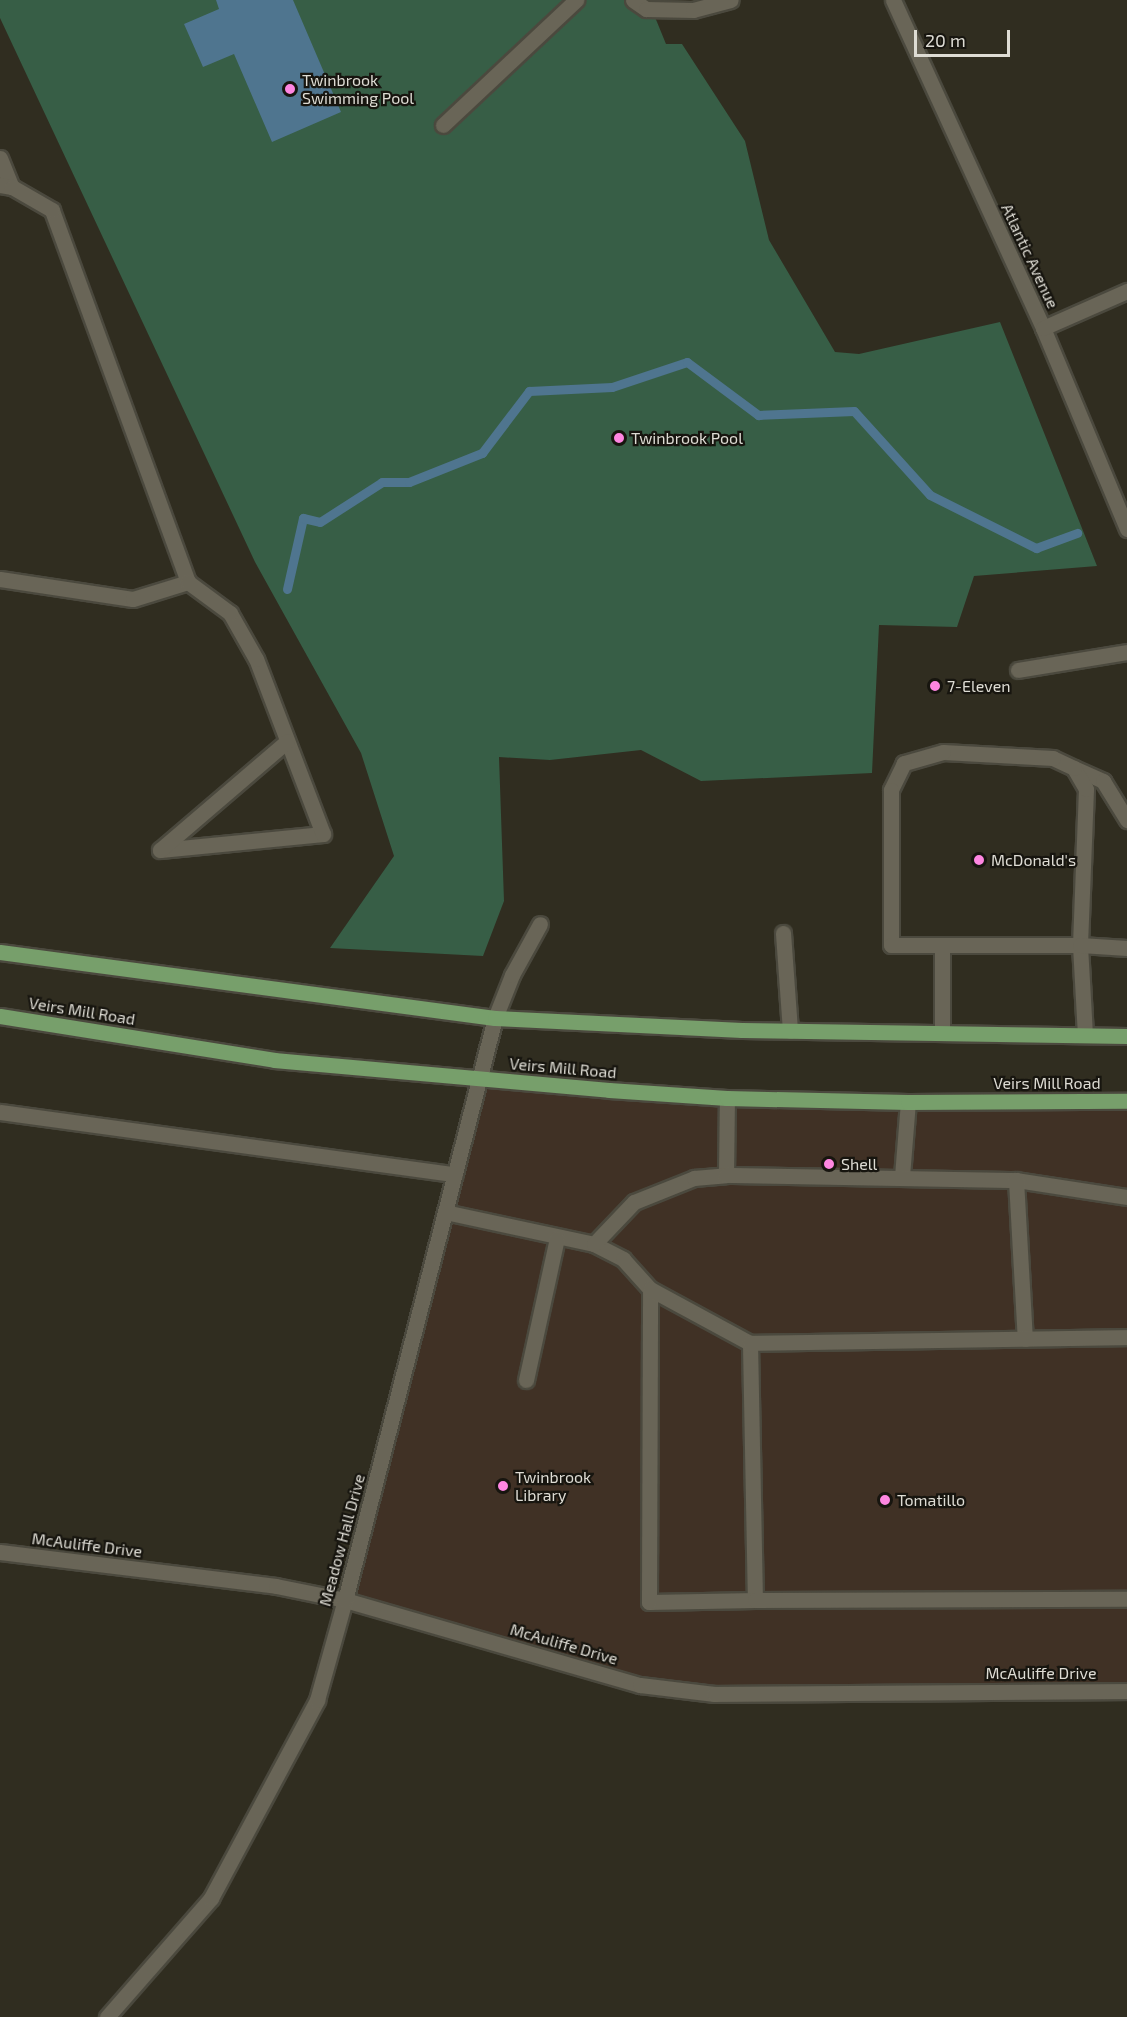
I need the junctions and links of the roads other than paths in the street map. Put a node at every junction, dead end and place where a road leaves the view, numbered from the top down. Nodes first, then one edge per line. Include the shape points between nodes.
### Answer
1 (576, 0) edge
2 (633, 0) edge
3 (731, 0) edge
4 (893, 0) edge
5 (443, 125) dead end
6 (0, 158) edge
7 (6, 186) edge
8 (1127, 291) edge
9 (1043, 328) junction
10 (1127, 529) edge
11 (0, 579) edge
12 (188, 582) junction
13 (1127, 652) edge
14 (1018, 670) dead end
15 (287, 741) junction
16 (1074, 768) junction
17 (1127, 819) edge
18 (540, 924) dead end
19 (783, 933) dead end
20 (1080, 945) junction
21 (942, 946) junction
22 (1127, 948) edge
23 (0, 952) edge
24 (0, 1016) edge
25 (495, 1018) junction
26 (942, 1031) junction
27 (790, 1032) junction
28 (1084, 1035) junction
29 (1127, 1036) edge
30 (480, 1078) junction
31 (727, 1098) junction
32 (1127, 1101) edge
33 (908, 1102) junction
34 (0, 1112) edge
35 (455, 1174) junction
36 (726, 1175) junction
37 (902, 1176) junction
38 (1016, 1180) junction
39 (1127, 1197) edge
40 (445, 1212) junction
41 (557, 1238) junction
42 (594, 1244) junction
43 (650, 1289) junction
44 (1127, 1337) edge
45 (1025, 1339) junction
46 (750, 1343) junction
47 (526, 1380) dead end
48 (0, 1552) edge
49 (1127, 1599) edge
50 (345, 1600) junction
51 (755, 1600) junction
52 (1127, 1691) edge
53 (107, 2017) edge

1 - 5 street
2 - 3 street via 646,9 693,10
4 - 9 street, Atlantic Avenue
6 - 7 street
7 - 12 street via 52,210
8 - 9 street
9 - 10 street, Atlantic Avenue
11 - 12 street via 133,599
12 - 15 street via 230,614 256,659
13 - 14 street
15 - 15 street via 323,834 160,850 242,780
16 - 17 street via 1103,781
16 - 20 street via 1086,789
16 - 21 street via 1053,758 943,752 904,763 891,790 891,945
18 - 25 street, Meadow Hall Drive via 512,975
19 - 27 street
20 - 21 street
20 - 22 street
20 - 28 street
21 - 26 street
23 - 25 main road
24 - 30 main road, Veirs Mill Road via 274,1060
25 - 27 main road
25 - 30 street, Meadow Hall Drive
26 - 27 main road
26 - 28 main road
28 - 29 main road
30 - 31 main road, Veirs Mill Road
30 - 35 street, Meadow Hall Drive
31 - 33 main road, Veirs Mill Road
31 - 36 street
32 - 33 main road, Veirs Mill Road
33 - 37 street
34 - 35 street
35 - 40 street, Meadow Hall Drive
36 - 37 street
36 - 42 street via 694,1178 633,1202
37 - 38 street
38 - 39 street
38 - 45 street
40 - 41 street
40 - 50 street, Meadow Hall Drive
41 - 42 street
41 - 47 street
42 - 43 street via 623,1259
43 - 46 street
43 - 51 street via 648,1602
44 - 45 street
45 - 46 street
46 - 51 street
48 - 50 street, McAuliffe Drive via 276,1586
49 - 51 street
50 - 52 street, McAuliffe Drive via 640,1685 714,1694
50 - 53 street, Meadow Hall Drive via 316,1700 211,1898

